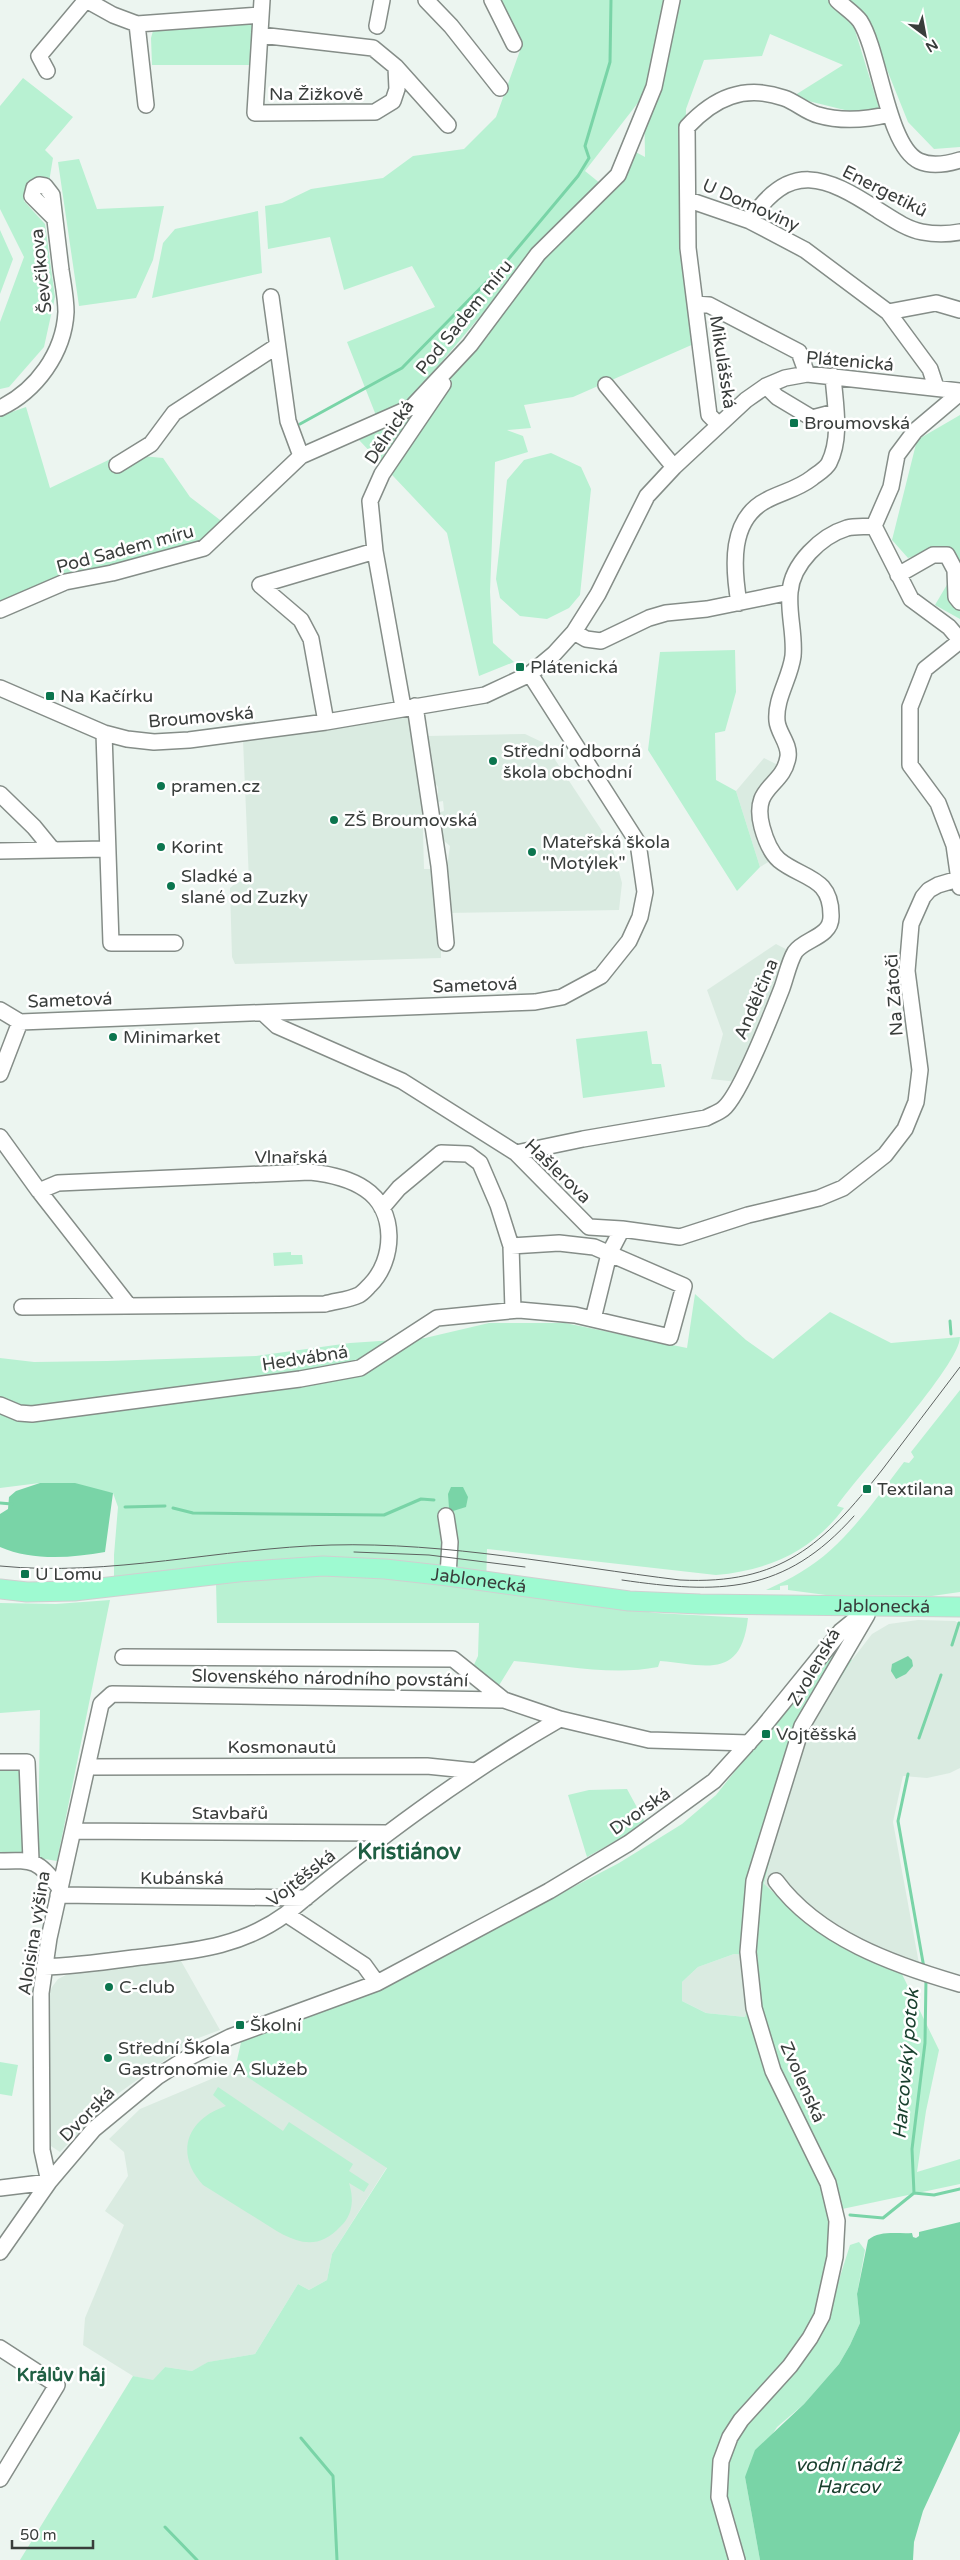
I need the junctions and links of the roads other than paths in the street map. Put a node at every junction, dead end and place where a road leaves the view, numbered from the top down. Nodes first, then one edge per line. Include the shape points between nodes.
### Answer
1 (86, 0) edge
2 (382, 0) edge
3 (426, 0) edge
4 (492, 0) edge
5 (672, 0) edge
6 (837, 0) edge
7 (261, 7) edge
8 (138, 24) junction
9 (378, 26) dead end
10 (260, 35) junction
11 (514, 44) dead end
12 (396, 67) junction
13 (47, 71) dead end
14 (500, 88) dead end
15 (146, 106) dead end
16 (890, 114) junction
17 (448, 125) dead end
18 (960, 160) edge
19 (52, 195) dead end
20 (689, 200) junction
21 (750, 221) junction
22 (960, 232) edge
23 (271, 297) dead end
24 (695, 304) junction
25 (960, 310) edge
26 (888, 312) junction
27 (470, 345) junction
28 (277, 346) junction
29 (807, 374) junction
30 (833, 376) junction
31 (606, 385) dead end
32 (766, 386) junction
33 (936, 387) junction
34 (959, 391) edge
35 (0, 408) edge
36 (835, 412) junction
37 (718, 424) junction
38 (301, 456) junction
39 (117, 465) dead end
40 (674, 467) junction
41 (874, 526) junction
42 (375, 551) junction
43 (898, 575) junction
44 (790, 592) junction
45 (960, 602) edge
46 (739, 603) junction
47 (0, 610) edge
48 (574, 632) junction
49 (960, 640) edge
50 (530, 674) junction
51 (0, 688) edge
52 (409, 707) junction
53 (326, 722) junction
54 (104, 733) junction
55 (0, 794) edge
56 (52, 849) junction
57 (106, 849) junction
58 (0, 851) edge
59 (959, 884) edge
60 (446, 942) dead end
61 (175, 943) dead end
62 (0, 1010) edge
63 (263, 1013) junction
64 (20, 1022) junction
65 (0, 1074) edge
66 (0, 1136) edge
67 (516, 1153) junction
68 (39, 1191) junction
69 (795, 1204) joint
70 (382, 1208) junction
71 (622, 1229) junction
72 (511, 1246) junction
73 (609, 1254) junction
74 (129, 1306) junction
75 (22, 1307) dead end
76 (513, 1310) junction
77 (593, 1319) junction
78 (0, 1404) edge
79 (446, 1516) dead end
80 (448, 1576) junction
81 (0, 1589) edge
82 (872, 1605) junction
83 (960, 1607) edge
84 (123, 1657) dead end
85 (504, 1700) junction
86 (101, 1704) joint
87 (560, 1718) junction
88 (749, 1743) junction
89 (0, 1762) edge
90 (88, 1767) junction
91 (476, 1770) junction
92 (73, 1831) junction
93 (386, 1833) junction
94 (66, 1859) junction
95 (0, 1862) edge
96 (36, 1864) junction
97 (758, 1868) junction
98 (776, 1881) junction
99 (791, 1889) dead end
100 (59, 1892) junction
101 (306, 1898) junction
102 (286, 1914) junction
103 (44, 1967) junction
104 (377, 1983) junction
105 (960, 1984) edge
106 (49, 2182) junction
107 (0, 2188) edge
108 (0, 2252) edge
109 (0, 2348) edge
110 (0, 2480) edge
111 (737, 2560) edge

1 - 8 street
1 - 13 street via 39,56
2 - 9 street
3 - 14 street
4 - 11 street
5 - 27 street, Pod Sadem míru via 654,87 618,175 538,254
6 - 16 street via 860,21 882,80
7 - 8 street
7 - 10 street, Na Žižkově
8 - 15 street
10 - 12 street via 373,48
10 - 12 street, Na Žižkově via 255,113 376,112 393,102 397,89
12 - 17 street
16 - 18 street via 905,147 918,161 943,165
16 - 20 street, U Domoviny via 863,121 818,115 783,98 748,92 723,98 702,110 687,127
19 - 35 street, Ševčíkova via 65,299 62,334 40,377 23,395
20 - 21 street, U Domoviny
20 - 24 street, Mikulášská via 688,248
21 - 22 street, Energetiků via 763,200 775,190 804,180 844,188 904,225 922,232
21 - 26 street, U Domoviny via 805,250
23 - 28 street
24 - 29 street, Mikulášská via 709,305 799,352
24 - 37 street, Mikulášská via 709,415
25 - 26 street via 936,303
26 - 33 street, U Domoviny via 930,369
27 - 38 street, Pod Sadem míru via 412,407
27 - 42 street, Dělnická via 382,474 370,501
28 - 38 street via 288,421
28 - 39 street via 174,413 151,444
29 - 30 street, Plátenická
29 - 32 street, Plátenická
30 - 33 street, Plátenická
30 - 36 street
31 - 40 street
32 - 36 street via 812,418
32 - 37 street, Plátenická
33 - 34 street, Plátenická
34 - 41 street via 915,431 897,455 891,487
36 - 46 street via 836,441 828,465 805,484 765,500 748,514 738,536 734,571
37 - 40 street, Plátenická
38 - 47 street, Pod Sadem míru via 204,548 65,582
40 - 48 street, Plátenická via 647,496 598,594
41 - 43 street
41 - 44 street, Andělčina via 848,528 829,536 797,570
42 - 52 street
42 - 53 street via 260,585 301,620 311,638
43 - 45 street via 933,555 947,555 955,570 956,597
43 - 49 street via 911,599 949,627
44 - 46 street
44 - 67 street, Andělčina via 794,635 792,656 789,677 777,704 777,723 788,759 763,794 759,808 762,827 773,854 821,885 829,901 831,919 821,934 795,952 769,1022 738,1088 723,1109 706,1118
46 - 48 street via 666,613 601,641 586,640
48 - 50 street, Broumovská
49 - 59 street via 925,669 910,707 910,765 938,803 954,845
50 - 52 street, Broumovská via 485,695
50 - 63 street, Sametová via 638,843 645,892 640,917 630,941 601,976 562,997 535,1002
51 - 54 street, Broumovská
52 - 53 street, Broumovská
52 - 60 street via 439,866
53 - 54 street, Broumovská via 154,742
54 - 57 street
55 - 56 street
56 - 57 street
56 - 58 street
57 - 61 street via 112,943
59 - 69 street, Na Zátoči via 938,885 929,890 911,924 907,971 920,1070 916,1102 904,1129 885,1155 843,1188
62 - 64 street, Sametová
63 - 64 street, Sametová
63 - 67 street, Hašlerova via 277,1026 402,1081
64 - 65 street
66 - 68 street
67 - 71 street, Hašlerova via 589,1227
68 - 70 street, Vlnařská via 58,1183 310,1172 337,1176 366,1189
68 - 74 street
69 - 71 street, Hašlerova via 680,1237
70 - 72 street via 398,1188 441,1154 468,1154 480,1163
70 - 74 street, Vlnařská via 389,1233 387,1261 377,1278 360,1295 325,1304
71 - 73 street
72 - 73 street via 559,1243 594,1247
72 - 76 street
73 - 77 street
73 - 77 street, Hedvábná via 684,1286 670,1337
74 - 75 street, Vlnařská
76 - 77 street, Hedvábná
76 - 78 street, Hedvábná via 437,1318 360,1368 32,1414 19,1413
79 - 80 street via 450,1542
80 - 81 main road, Jablonecká via 324,1566 238,1572 74,1591
80 - 82 main road, Jablonecká via 629,1601
82 - 83 main road, Jablonecká
82 - 88 street, Dvorská via 841,1631
82 - 97 street, Zvolenská via 802,1726
84 - 85 street via 453,1659
85 - 86 street, Slovenského národního povstání via 112,1694
85 - 87 street, Slovenského národního povstání
86 - 90 street, Aloisina výšina
87 - 88 street via 649,1740
87 - 91 street, Vojtěšská
88 - 104 street, Dvorská via 714,1781 629,1843 548,1891
89 - 96 street via 27,1762
90 - 91 street, Kosmonautů via 427,1766
90 - 92 street, Aloisina výšina
91 - 93 street, Vojtěšská
92 - 93 street, Stavbařů
92 - 94 street, Aloisina výšina
93 - 101 street, Vojtěšská
94 - 96 street
94 - 100 street, Aloisina výšina
95 - 96 street
96 - 100 street
97 - 98 street
97 - 111 street, Zvolenská via 748,1952 754,2008 773,2071 828,2182 836,2230 835,2257 822,2316 790,2366 741,2420 721,2461 719,2497
98 - 99 street
98 - 105 street via 789,1898 839,1935 923,1973
100 - 101 street, Kubánská
100 - 103 street, Aloisina výšina
101 - 102 street, Vojtěšská
102 - 103 street, Vojtěšská via 270,1926 240,1940 204,1950
102 - 104 street via 364,1965
103 - 106 street, Aloisina výšina via 41,1993 42,2150
104 - 106 street, Dvorská via 230,2038 182,2061 101,2122
106 - 107 street
106 - 108 street, Dvorská
109 - 110 street via 58,2385

